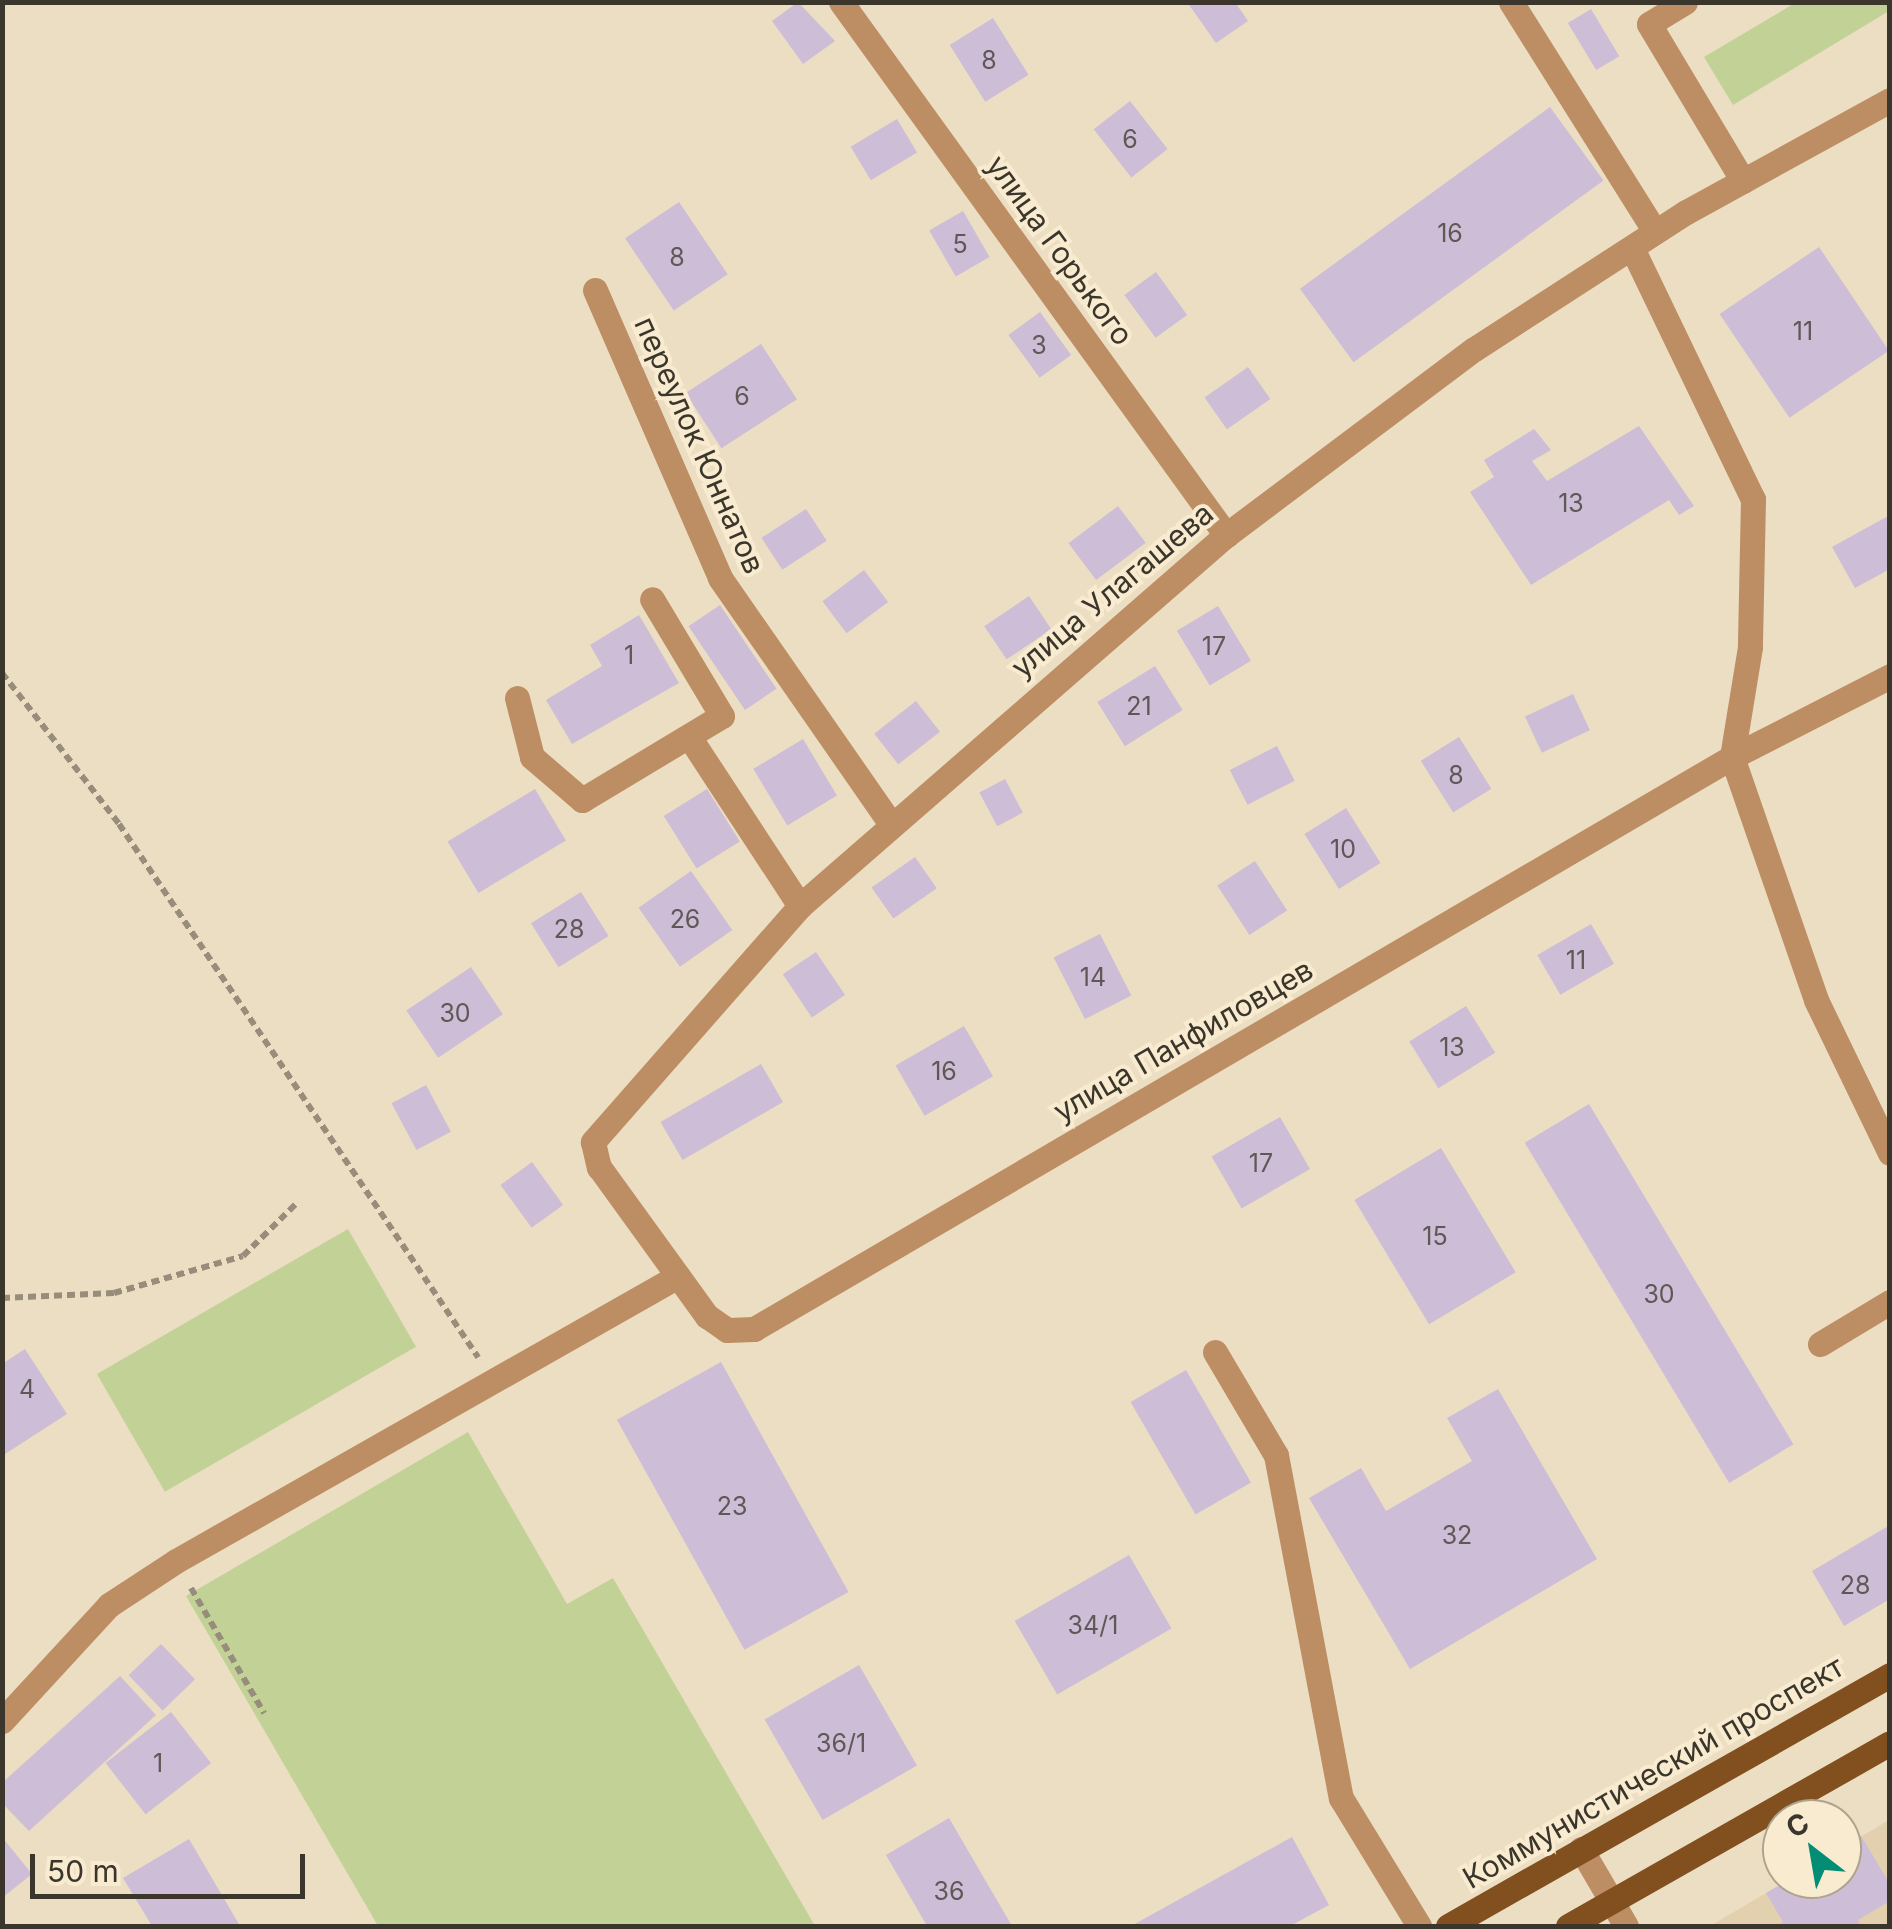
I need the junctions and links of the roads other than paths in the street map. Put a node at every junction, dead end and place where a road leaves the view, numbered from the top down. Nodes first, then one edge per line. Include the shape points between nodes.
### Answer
1 (841, 2) edge
2 (1541, 2) edge
3 (1685, 2) edge
4 (1514, 9) edge
5 (1890, 100) edge
6 (1743, 181) junction
7 (1655, 232) junction
8 (1632, 248) junction
9 (595, 290) dead end
10 (1226, 535) junction
11 (652, 600) dead end
12 (1890, 676) edge
13 (517, 698) dead end
14 (690, 738) junction
15 (1732, 758) junction
16 (890, 821) junction
17 (800, 906) junction
18 (1890, 1153) edge
19 (678, 1276) junction
20 (1890, 1302) edge
21 (1820, 1344) dead end
22 (1216, 1352) dead end
23 (1890, 1675) edge
24 (2, 1721) edge
25 (1890, 1744) edge
26 (1581, 1850) junction
27 (1611, 1901) junction
28 (1419, 1926) edge
29 (1448, 1926) edge
30 (1568, 1926) edge
31 (1626, 1926) edge

1 - 10 street, улица Горького
2 - 4 street
3 - 6 street via 1649,24
4 - 7 street
5 - 6 street, улица Улагашева
6 - 7 street, улица Улагашева
7 - 8 street, улица Улагашева
8 - 10 street, улица Улагашева via 1474,350
8 - 15 street via 1752,499 1750,647
9 - 16 street, переулок Юннатов via 720,578
10 - 16 street, улица Улагашева
11 - 14 street via 722,716
12 - 15 street, улица Панфиловцев
13 - 14 street via 532,757 582,800
14 - 17 street
15 - 18 street via 1816,1000
15 - 19 street, улица Панфиловцев via 754,1329 728,1330 707,1316
16 - 17 street, улица Улагашева
17 - 19 street, улица Улагашева via 593,1142 599,1167
19 - 24 street via 176,1560 109,1605
20 - 21 street
22 - 28 street via 1276,1455 1340,1798
23 - 26 main road, Коммунистический проспект
25 - 27 main road
26 - 27 street
26 - 29 main road, Коммунистический проспект
27 - 30 main road
27 - 31 street

